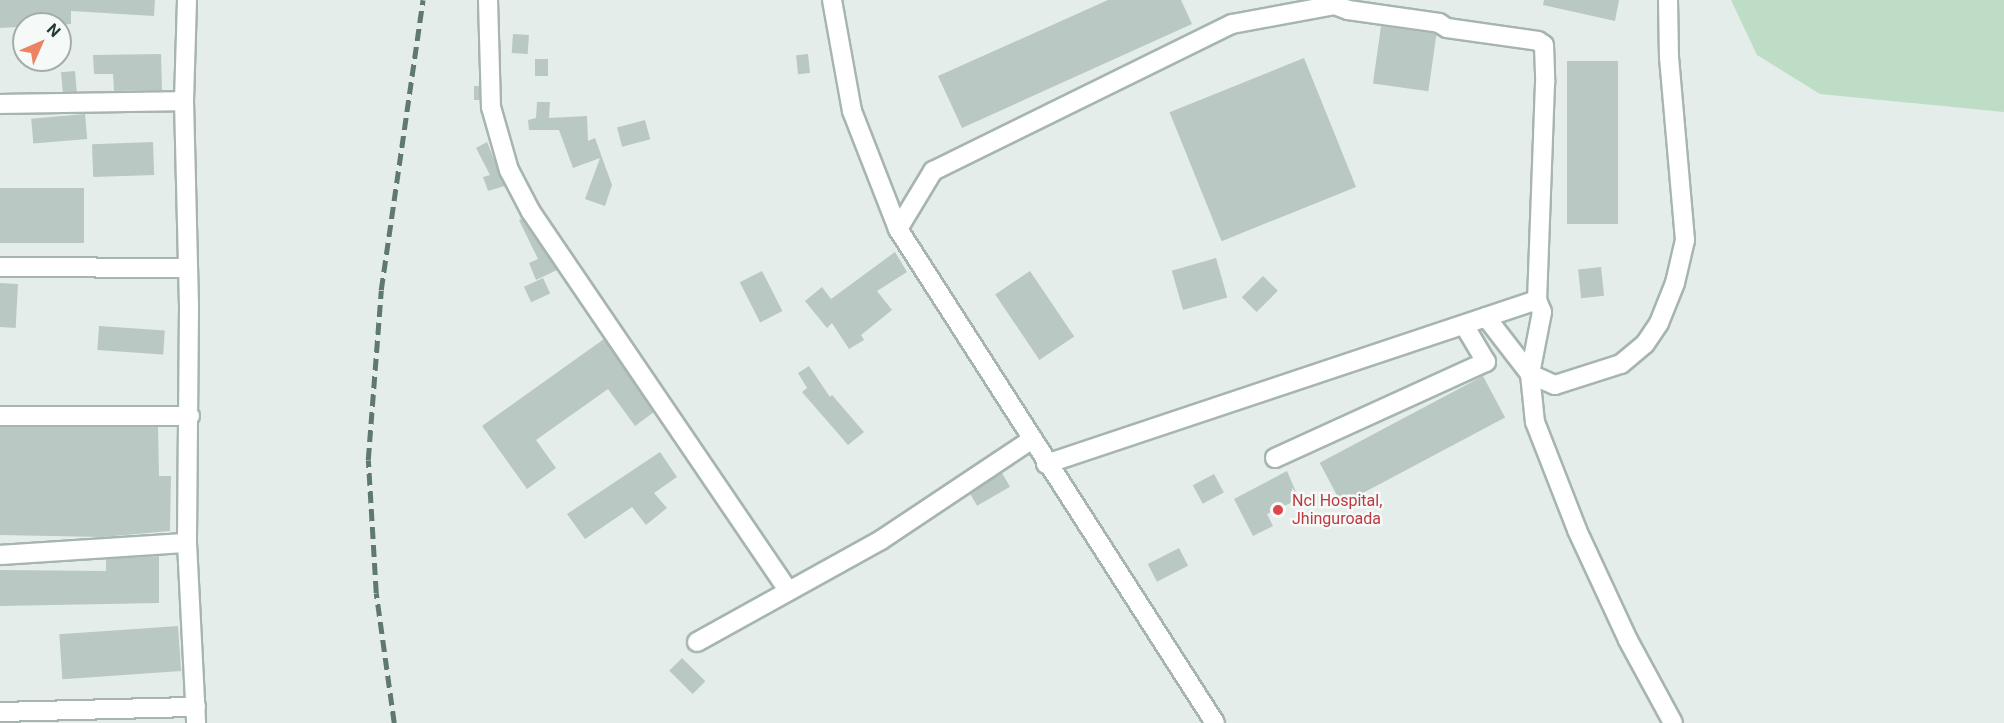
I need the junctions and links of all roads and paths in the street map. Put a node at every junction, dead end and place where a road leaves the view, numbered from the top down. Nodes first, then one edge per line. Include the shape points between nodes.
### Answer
1 (188, 0) edge
2 (488, 0) edge
3 (832, 0) edge
4 (1668, 0) edge
5 (1335, 2) edge
6 (184, 101) junction
7 (0, 104) edge
8 (898, 229) junction
9 (0, 267) edge
10 (188, 268) junction
11 (1537, 300) junction
12 (1486, 317) junction
13 (1464, 325) junction
14 (1530, 374) junction
15 (0, 416) edge
16 (190, 416) junction
17 (1031, 440) junction
18 (1275, 458) dead end
19 (1046, 464) junction
20 (187, 543) junction
21 (0, 555) edge
22 (789, 591) junction
23 (697, 642) dead end
24 (0, 712) edge
25 (196, 715) edge
26 (1215, 723) edge
27 (1673, 723) edge

1 - 6 street
2 - 22 street via 491,107 515,181 531,212
3 - 8 street via 852,111
4 - 14 street via 1669,57 1685,240 1675,283 1659,323 1645,344 1621,364 1555,385
5 - 8 street via 1232,24 933,171
5 - 11 street via 1348,10 1523,37 1544,45
6 - 7 street
6 - 10 street
8 - 17 street
9 - 10 street
10 - 16 street
11 - 12 street
11 - 14 street via 1542,312
12 - 13 street
12 - 14 street
13 - 18 street via 1486,362
13 - 19 street
14 - 27 street via 1535,422 1576,530
15 - 16 street
16 - 20 street
17 - 19 street
17 - 22 street via 881,540
19 - 26 street
20 - 21 street
20 - 25 street
22 - 23 street
24 - 25 street

